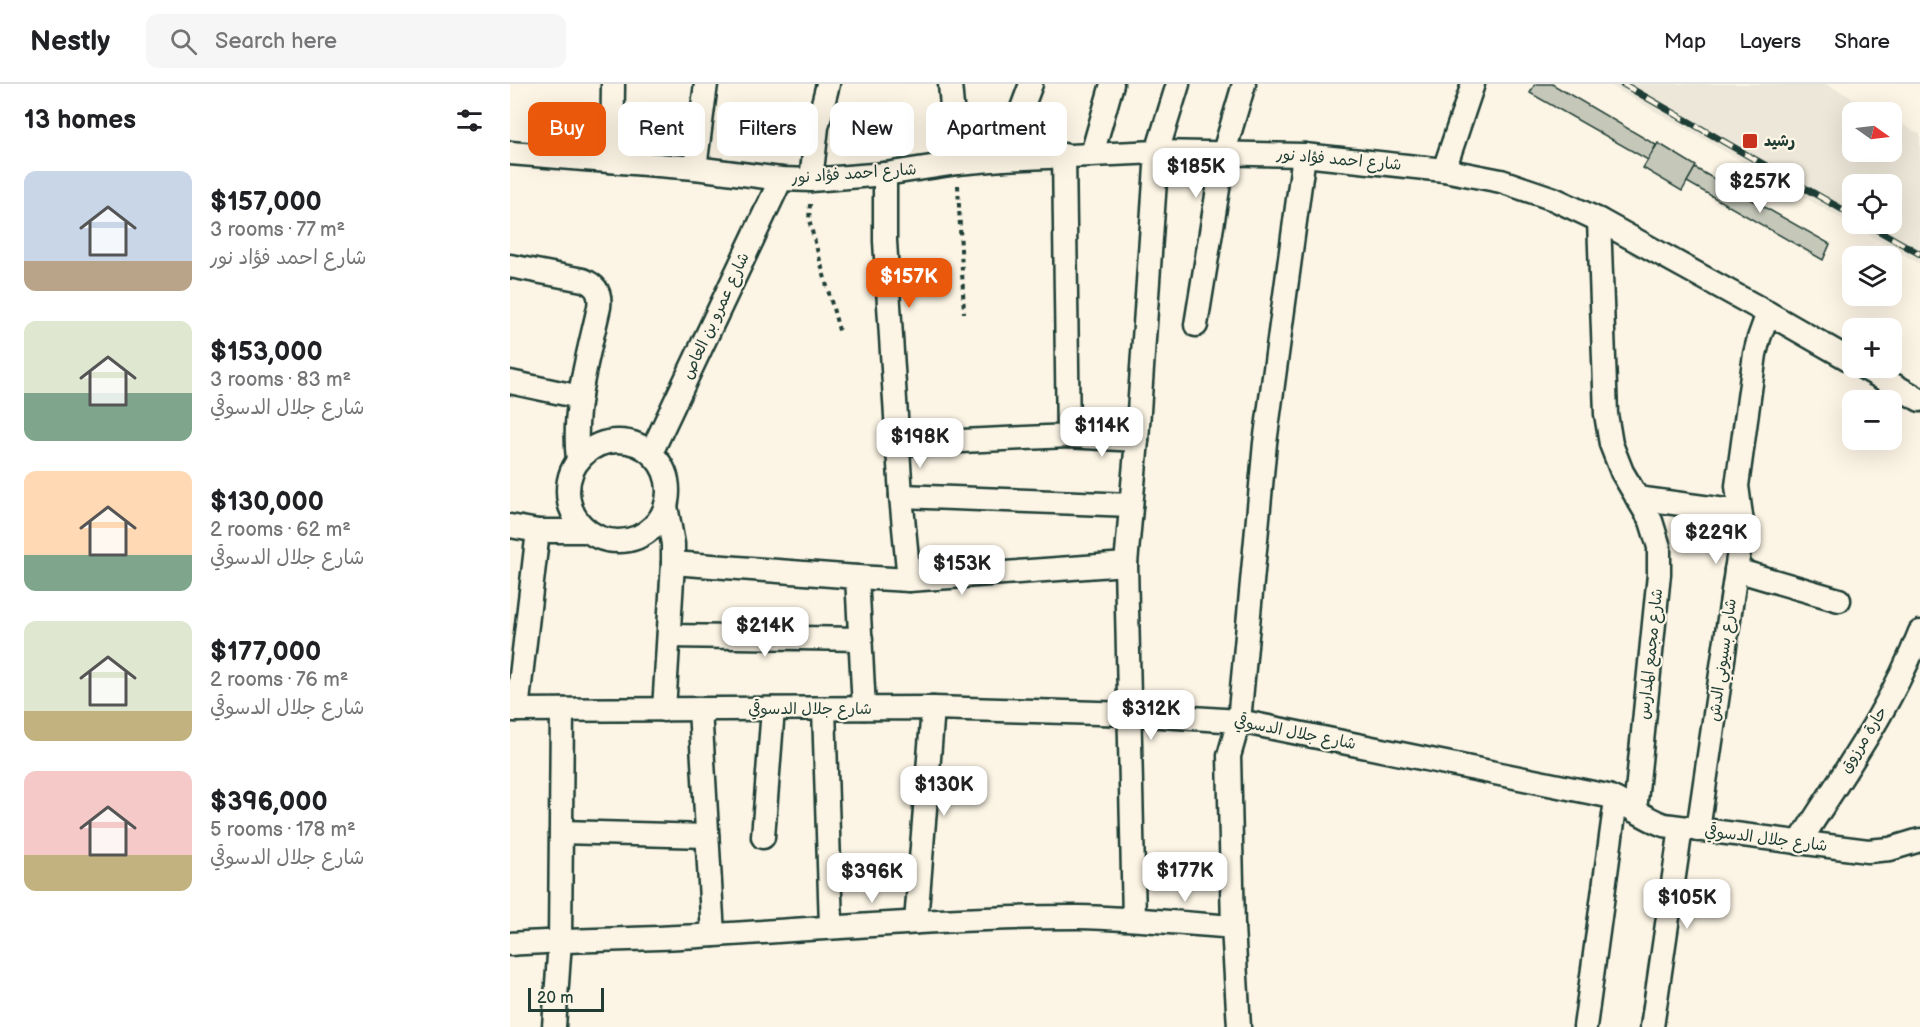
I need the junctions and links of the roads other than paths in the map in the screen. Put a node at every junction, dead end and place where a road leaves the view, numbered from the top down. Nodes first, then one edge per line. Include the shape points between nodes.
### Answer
1 (613, 84) edge
2 (706, 84) edge
3 (828, 84) edge
4 (950, 84) edge
5 (1031, 84) edge
6 (1112, 84) edge
7 (1178, 84) edge
8 (1244, 84) edge
9 (1473, 84) edge
10 (1157, 152) junction
11 (1224, 152) junction
12 (510, 153) edge
13 (1092, 154) junction
14 (1067, 155) edge
15 (1304, 155) junction
16 (1049, 156) edge
17 (1064, 156) edge
18 (1003, 159) junction
19 (612, 161) junction
20 (957, 163) junction
21 (695, 168) junction
22 (1444, 170) junction
23 (885, 174) junction
24 (781, 179) junction
25 (811, 180) junction
26 (1599, 220) junction
27 (510, 266) edge
28 (1768, 313) junction
29 (1196, 325) dead end
30 (1842, 355) edge
31 (1882, 378) edge
32 (510, 382) edge
33 (580, 397) junction
34 (1920, 400) edge
35 (1068, 436) junction
36 (1137, 440) junction
37 (898, 444) junction
38 (651, 453) junction
39 (578, 460) junction
40 (901, 496) junction
41 (1636, 498) junction
42 (666, 506) junction
43 (1131, 506) junction
44 (1740, 512) junction
45 (510, 526) edge
46 (538, 531) junction
47 (586, 531) junction
48 (673, 563) junction
49 (1126, 564) junction
50 (1736, 570) junction
51 (857, 577) junction
52 (909, 580) junction
53 (1839, 600) dead end
54 (1920, 632) edge
55 (669, 636) junction
56 (861, 639) junction
57 (824, 708) junction
58 (864, 708) junction
59 (933, 708) junction
60 (700, 709) junction
61 (772, 709) junction
62 (513, 710) edge
63 (562, 710) junction
64 (664, 710) junction
65 (1130, 714) junction
66 (1239, 721) junction
67 (1625, 805) junction
68 (1689, 829) junction
69 (561, 832) junction
70 (707, 836) junction
71 (763, 837) dead end
72 (1920, 840) edge
73 (1799, 843) junction
74 (1134, 919) junction
75 (916, 922) junction
76 (831, 926) junction
77 (1233, 927) junction
78 (714, 935) junction
79 (560, 941) junction
80 (510, 944) edge
81 (554, 1027) edge
82 (1239, 1027) edge
83 (1585, 1027) edge
84 (1652, 1027) edge

1 - 19 street
2 - 21 street
3 - 25 street via 817,127
4 - 20 street
5 - 18 street
6 - 13 street
7 - 10 street
8 - 11 street
9 - 22 street
10 - 11 street, شارع احمد فؤاد نور
10 - 13 street, شارع احمد فؤاد نور
10 - 36 street
11 - 15 street, شارع احمد فؤاد نور
11 - 29 street
12 - 19 street, شارع احمد فؤاد نور
13 - 14 street, شارع احمد فؤاد نور
15 - 22 street, شارع احمد فؤاد نور
15 - 66 street via 1265,443
16 - 18 street, شارع احمد فؤاد نور
17 - 35 street
18 - 20 street, شارع احمد فؤاد نور
19 - 21 street, شارع احمد فؤاد نور
20 - 23 street, شارع احمد فؤاد نور
21 - 24 street, شارع احمد فؤاد نور
22 - 26 street, شارع احمد فؤاد نور via 1511,184
23 - 25 street, شارع احمد فؤاد نور
23 - 37 street via 885,241
24 - 25 street, شارع احمد فؤاد نور
24 - 38 street, شارع عمرو بن العاص
26 - 28 street, شارع احمد فؤاد نور
26 - 41 street, شارع مجمع المدارس via 1606,414 1611,444
27 - 33 street via 583,280 597,290 599,307
28 - 30 street, شارع احمد فؤاد نور
28 - 44 street, شارع بسيوني الدش via 1755,354 1737,486
31 - 34 street
32 - 33 street
33 - 39 street
35 - 36 street
35 - 37 street
36 - 43 street
37 - 40 street
38 - 39 street via 627,441 613,441 588,450
38 - 42 street via 666,478
39 - 47 street via 571,471 567,497 570,510
40 - 43 street
40 - 52 street
41 - 44 street
41 - 67 street, شارع مجمع المدارس via 1651,521 1659,547 1659,574
42 - 47 street via 651,530 631,540 611,542
42 - 48 street
43 - 49 street
44 - 50 street, شارع بسيوني الدش
45 - 46 street
46 - 47 street
46 - 62 street
48 - 51 street
48 - 55 street
49 - 52 street
49 - 65 street
50 - 53 street
50 - 68 street, شارع بسيوني الدش
51 - 52 street
51 - 56 street
54 - 73 street, حارة مرزوق via 1884,708
55 - 56 street
55 - 64 street
56 - 58 street
57 - 58 street, شارع جلال الدسوقي
57 - 61 street, شارع جلال الدسوقي
57 - 76 street
58 - 59 street, شارع جلال الدسوقي
59 - 65 street, شارع جلال الدسوقي
59 - 75 street
60 - 61 street, شارع جلال الدسوقي
60 - 64 street, شارع جلال الدسوقي
60 - 70 street
61 - 71 street
62 - 63 street, شارع جلال الدسوقي
63 - 64 street, شارع جلال الدسوقي
63 - 69 street
65 - 66 street, شارع جلال الدسوقي
65 - 74 street
66 - 67 street, شارع جلال الدسوقي via 1608,796
66 - 77 street via 1228,756
67 - 68 street, شارع جلال الدسوقي via 1649,820
67 - 83 street, شارع مجمع المدارس
68 - 73 street, شارع جلال الدسوقي
68 - 84 street, شارع بسيوني الدش
69 - 70 street
69 - 79 street
70 - 78 street
72 - 73 street, شارع جلال الدسوقي via 1868,851
74 - 75 street
74 - 77 street
75 - 76 street
76 - 78 street
77 - 82 street
78 - 79 street
79 - 80 street
79 - 81 street

